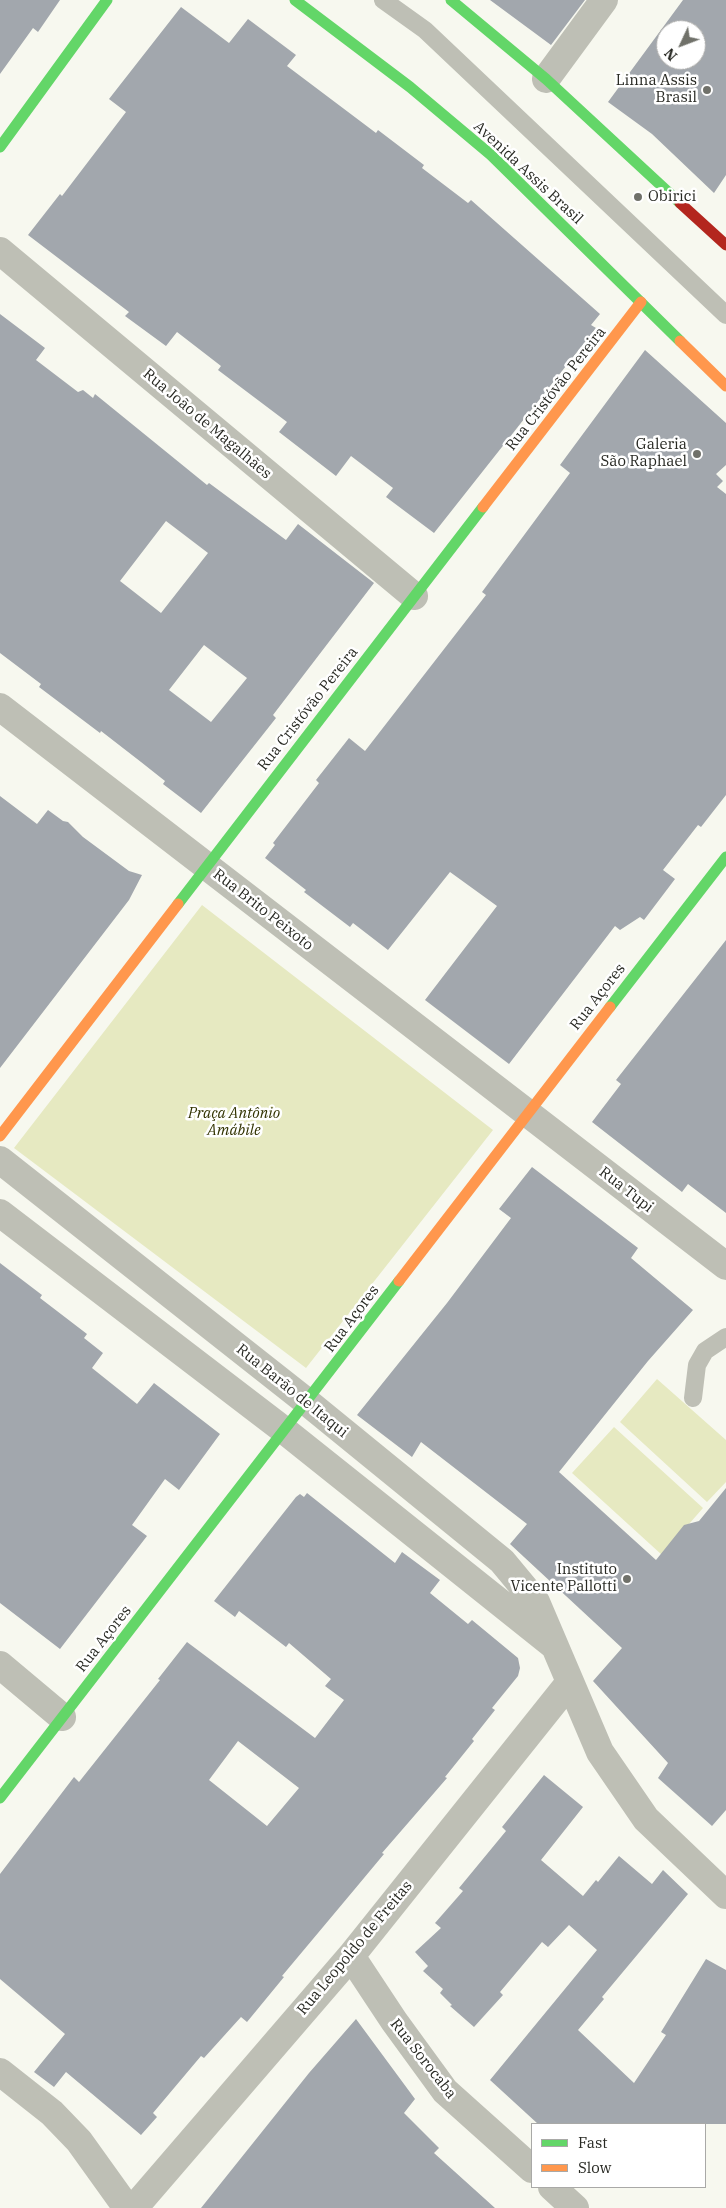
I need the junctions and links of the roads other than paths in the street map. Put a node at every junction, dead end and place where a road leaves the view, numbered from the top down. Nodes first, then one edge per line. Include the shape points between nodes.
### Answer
1 (107, 0) edge
2 (295, 0) edge
3 (383, 0) edge
4 (451, 0) edge
5 (604, 0) edge
6 (546, 79) junction
7 (0, 147) edge
8 (726, 245) edge
9 (0, 251) edge
10 (641, 302) junction
11 (726, 315) edge
12 (726, 386) edge
13 (414, 596) junction
14 (0, 707) edge
15 (726, 857) edge
16 (206, 866) junction
17 (527, 1114) junction
18 (0, 1136) edge
19 (0, 1160) edge
20 (0, 1213) edge
21 (726, 1266) edge
22 (726, 1337) edge
23 (693, 1398) dead end
24 (307, 1402) junction
25 (285, 1431) junction
26 (555, 1646) junction
27 (0, 1665) edge
28 (570, 1682) junction
29 (62, 1717) junction
30 (0, 1798) edge
31 (726, 1895) edge
32 (351, 1956) junction
33 (0, 2072) edge
34 (531, 2169) edge
35 (553, 2188) edge
36 (127, 2208) edge
37 (134, 2208) edge
38 (575, 2208) edge

1 - 7 street
2 - 10 street, Avenida Assis Brasil via 410,87 491,156
3 - 11 lane via 425,30
4 - 6 street
5 - 6 street
6 - 8 street
9 - 13 street, Rua João de Magalhães
10 - 12 street, Avenida Assis Brasil
10 - 13 street, Rua Cristóvão Pereira
13 - 16 street, Rua Cristóvão Pereira
14 - 16 street, Rua Brito Peixoto
15 - 17 street, Rua Açores
16 - 17 street, Rua Brito Peixoto
16 - 18 street, Rua Cristóvão Pereira
17 - 21 street, Rua Tupi
17 - 24 street, Rua Açores
19 - 24 street, Rua Barão de Itaqui
20 - 25 street, Rua Barão de Itaqui
22 - 23 lane via 705,1352 697,1365
24 - 25 street, Rua Açores
24 - 26 street, Rua Barão de Itaqui via 502,1562 536,1602
25 - 26 street, Rua Barão de Itaqui
25 - 29 street, Rua Açores
26 - 28 street, Rua Barão de Itaqui
27 - 29 street
28 - 31 street, Rua Barão de Itaqui via 600,1752 646,1819
28 - 32 street, Rua Leopoldo de Freitas
29 - 30 street, Rua Açores
32 - 34 street, Rua Sorocaba via 445,2091
32 - 37 street, Rua Leopoldo de Freitas
33 - 36 street via 52,2114 79,2141
35 - 38 street

